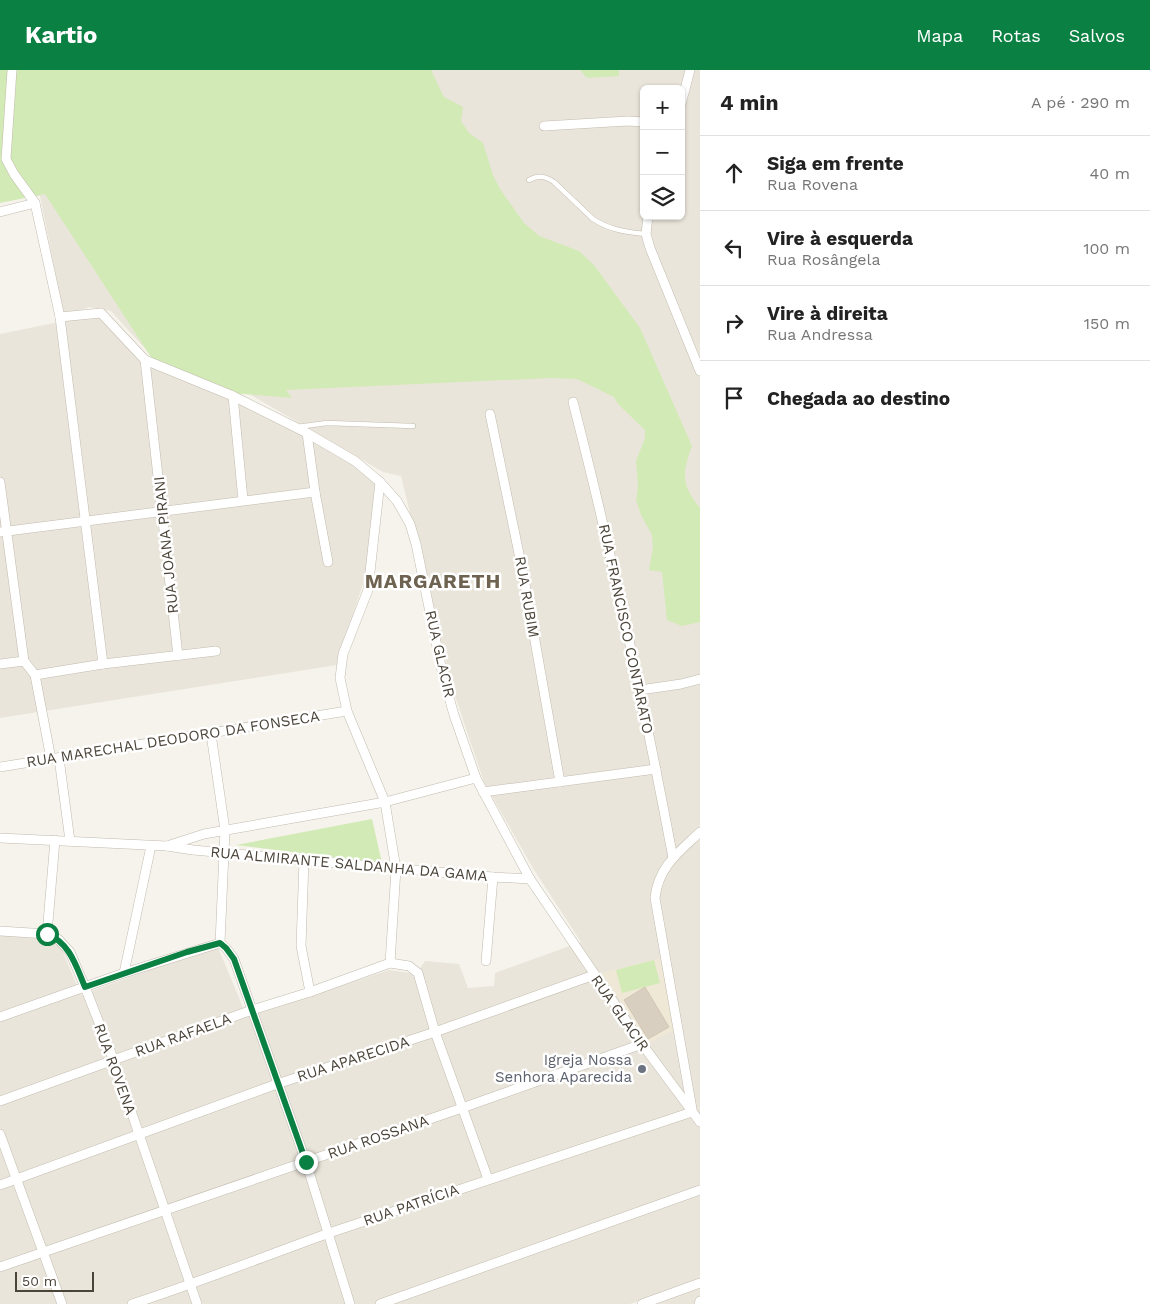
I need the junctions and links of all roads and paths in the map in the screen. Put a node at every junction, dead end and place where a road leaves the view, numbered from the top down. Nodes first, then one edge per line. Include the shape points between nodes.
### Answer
1 (12, 70) edge
2 (690, 70) edge
3 (685, 89) edge
4 (640, 122) edge
5 (544, 126) dead end
6 (529, 180) dead end
7 (35, 203) junction
8 (0, 212) edge
9 (648, 220) edge
10 (646, 234) junction
11 (60, 317) junction
12 (144, 360) junction
13 (700, 371) edge
14 (233, 396) junction
15 (573, 402) dead end
16 (490, 414) dead end
17 (413, 426) dead end
18 (296, 427) junction
19 (307, 433) junction
20 (0, 482) edge
21 (380, 482) junction
22 (315, 492) junction
23 (243, 500) junction
24 (162, 510) junction
25 (86, 521) junction
26 (3, 531) edge
27 (328, 562) dead end
28 (216, 651) dead end
29 (178, 656) junction
30 (24, 661) junction
31 (0, 664) edge
32 (103, 664) junction
33 (35, 675) junction
34 (700, 679) edge
35 (640, 690) junction
36 (347, 711) junction
37 (211, 734) junction
38 (55, 759) junction
39 (0, 767) edge
40 (656, 769) junction
41 (476, 778) junction
42 (560, 782) junction
43 (483, 792) junction
44 (385, 802) junction
45 (225, 830) junction
46 (700, 832) edge
47 (0, 838) edge
48 (56, 840) junction
49 (70, 841) junction
50 (152, 846) junction
51 (167, 846) junction
52 (225, 853) junction
53 (673, 858) junction
54 (304, 860) junction
55 (396, 869) junction
56 (493, 877) junction
57 (530, 879) junction
58 (0, 931) edge
59 (47, 934) junction
60 (220, 943) junction
61 (486, 961) dead end
62 (390, 963) junction
63 (124, 973) junction
64 (594, 976) junction
65 (85, 987) junction
66 (310, 992) junction
67 (252, 1010) junction
68 (0, 1017) edge
69 (436, 1032) junction
70 (642, 1044) junction
71 (114, 1061) junction
72 (278, 1084) junction
73 (0, 1102) edge
74 (462, 1108) junction
75 (692, 1112) junction
76 (700, 1122) edge
77 (0, 1134) edge
78 (138, 1134) junction
79 (306, 1162) junction
80 (488, 1179) junction
81 (16, 1180) junction
82 (0, 1185) edge
83 (700, 1190) edge
84 (164, 1210) junction
85 (329, 1233) junction
86 (43, 1252) junction
87 (0, 1267) edge
88 (700, 1283) edge
89 (190, 1285) junction
90 (62, 1304) edge
91 (132, 1304) edge
92 (197, 1304) edge
93 (350, 1304) edge
94 (380, 1304) edge
95 (642, 1304) edge

1 - 7 street via 6,159
2 - 3 street
4 - 5 street
6 - 10 lane via 539,176 554,182 593,219 606,226
7 - 8 street
7 - 11 street
9 - 10 street
10 - 13 street via 654,262
11 - 12 street, RUA GLACIR via 101,313
11 - 25 street
12 - 14 street, RUA GLACIR
12 - 24 street, RUA JOANA PIRANI
14 - 18 street, RUA GLACIR
14 - 23 street
15 - 35 street, RUA FRANCISCO CONTARATO via 601,510
16 - 42 street, RUA RUBIM via 523,573
17 - 18 lane via 327,423
18 - 19 street, RUA GLACIR
19 - 21 street, RUA GLACIR via 355,461
19 - 22 street
20 - 26 street
21 - 36 street via 368,590 341,665 341,690
21 - 41 street, RUA GLACIR via 397,501 410,524 443,676
22 - 23 street
22 - 27 street
23 - 24 street
24 - 25 street
24 - 29 street, RUA JOANA PIRANI
25 - 26 street
25 - 32 street
26 - 30 street
28 - 29 street
29 - 32 street
30 - 31 street
30 - 33 street
32 - 33 street
33 - 38 street
34 - 35 street
35 - 40 street, RUA FRANCISCO CONTARATO
36 - 37 street, RUA MARECHAL DEODORO DA FONSECA
36 - 44 street
37 - 38 street, RUA MARECHAL DEODORO DA FONSECA
37 - 45 street
38 - 39 street, RUA MARECHAL DEODORO DA FONSECA
38 - 49 street
40 - 42 street
40 - 53 street, RUA FRANCISCO CONTARATO
41 - 43 street, RUA GLACIR
41 - 44 street, RUA ALMIRANTE SALDANHA DA GAMA
42 - 43 street
43 - 57 street, RUA GLACIR
44 - 45 street, RUA ALMIRANTE SALDANHA DA GAMA
44 - 55 street
45 - 51 street, RUA ALMIRANTE SALDANHA DA GAMA
45 - 52 street
46 - 53 street
47 - 48 street, RUA ALMIRANTE SALDANHA DA GAMA
48 - 49 street, RUA ALMIRANTE SALDANHA DA GAMA
48 - 59 street
49 - 50 street, RUA ALMIRANTE SALDANHA DA GAMA
50 - 51 street, RUA ALMIRANTE SALDANHA DA GAMA
50 - 63 street
51 - 52 street, RUA ALMIRANTE SALDANHA DA GAMA
52 - 54 street, RUA ALMIRANTE SALDANHA DA GAMA
52 - 60 street
53 - 75 street via 658,881 654,898
54 - 55 street, RUA ALMIRANTE SALDANHA DA GAMA
54 - 66 street via 301,946
55 - 56 street, RUA ALMIRANTE SALDANHA DA GAMA
55 - 62 street
56 - 57 street, RUA ALMIRANTE SALDANHA DA GAMA
56 - 61 street
57 - 64 street, RUA GLACIR
58 - 59 street
59 - 65 street, RUA ROVENA via 58,939 70,952
60 - 63 street
60 - 67 street via 234,959
62 - 66 street, RUA RAFAELA
62 - 69 street via 412,967 418,973
63 - 65 street
64 - 69 street, RUA APARECIDA
64 - 70 street, RUA GLACIR
65 - 68 street
65 - 71 street, RUA ROVENA
66 - 67 street, RUA RAFAELA
67 - 71 street, RUA RAFAELA
67 - 72 street
69 - 72 street, RUA APARECIDA
69 - 74 street
70 - 74 street, RUA ROSSANA
70 - 75 street, RUA GLACIR
71 - 73 street, RUA RAFAELA
71 - 78 street, RUA ROVENA
72 - 78 street, RUA APARECIDA
72 - 79 street
74 - 79 street, RUA ROSSANA
74 - 80 street
75 - 76 street, RUA GLACIR
75 - 80 street, RUA PATRÍCIA
77 - 81 street
78 - 81 street, RUA APARECIDA
78 - 84 street, RUA ROVENA
79 - 84 street, RUA ROSSANA
79 - 85 street
80 - 85 street, RUA PATRÍCIA
81 - 82 street, RUA APARECIDA
81 - 86 street
83 - 94 street
84 - 86 street, RUA ROSSANA
84 - 89 street, RUA ROVENA
85 - 89 street, RUA PATRÍCIA
85 - 93 street
86 - 87 street, RUA ROSSANA
86 - 90 street
88 - 95 street
89 - 91 street, RUA PATRÍCIA
89 - 92 street, RUA ROVENA

